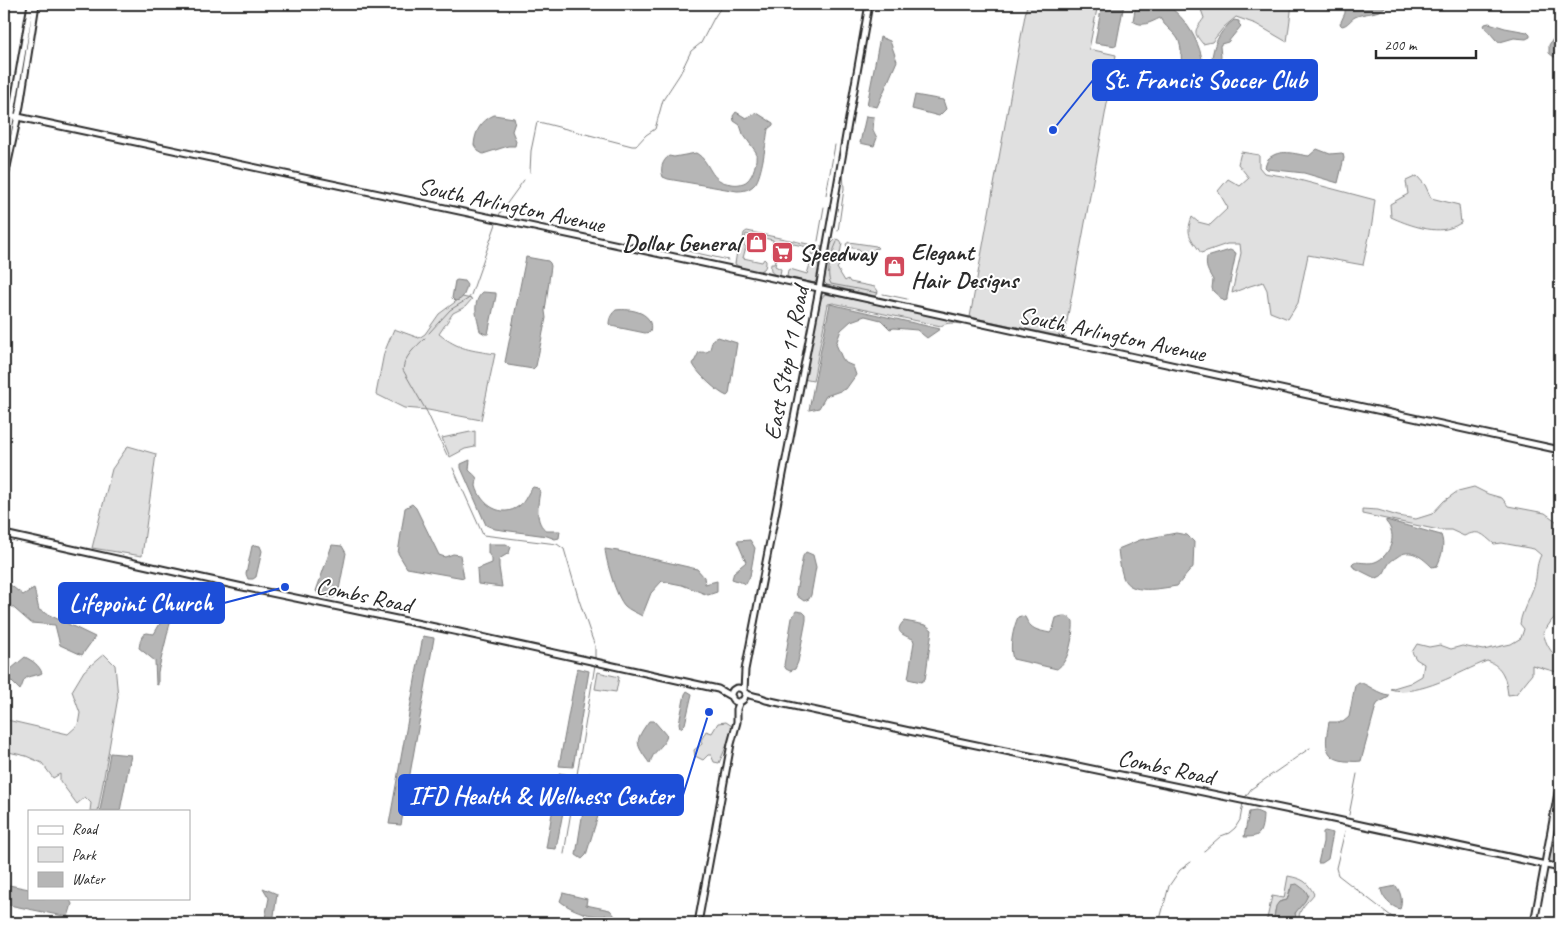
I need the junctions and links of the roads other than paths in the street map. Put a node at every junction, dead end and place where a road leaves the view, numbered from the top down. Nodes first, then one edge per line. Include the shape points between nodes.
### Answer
1 (31, 4) edge
2 (36, 4) edge
3 (869, 4) edge
4 (4, 114) edge
5 (14, 116) junction
6 (4, 159) edge
7 (4, 181) edge
8 (819, 289) junction
9 (1560, 450) edge
10 (4, 534) edge
11 (745, 670) junction
12 (718, 689) junction
13 (736, 689) junction
14 (744, 692) junction
15 (732, 698) junction
16 (766, 700) junction
17 (741, 701) junction
18 (734, 730) junction
19 (1560, 782) edge
20 (1545, 864) junction
21 (1560, 868) edge
22 (698, 923) edge
23 (1534, 923) edge

1 - 5 street
2 - 5 street via 28,58
3 - 8 street, East Stop 11 Road
4 - 5 street, South Arlington Avenue
5 - 6 street
5 - 7 street
5 - 8 street, South Arlington Avenue
8 - 9 street, South Arlington Avenue
8 - 11 street, East Stop 11 Road
10 - 12 street, Combs Road
11 - 13 street, East Stop 11 Road
11 - 14 street, East Stop 11 Road
12 - 13 street, Combs Road
12 - 15 street, Combs Road
13 - 14 street
13 - 15 street
14 - 16 street, Combs Road
14 - 17 street
15 - 17 street via 736,702
15 - 18 street
16 - 17 street, Combs Road
16 - 20 street, Combs Road
17 - 18 street
18 - 22 street
19 - 20 street
20 - 21 street, Combs Road
20 - 23 street

